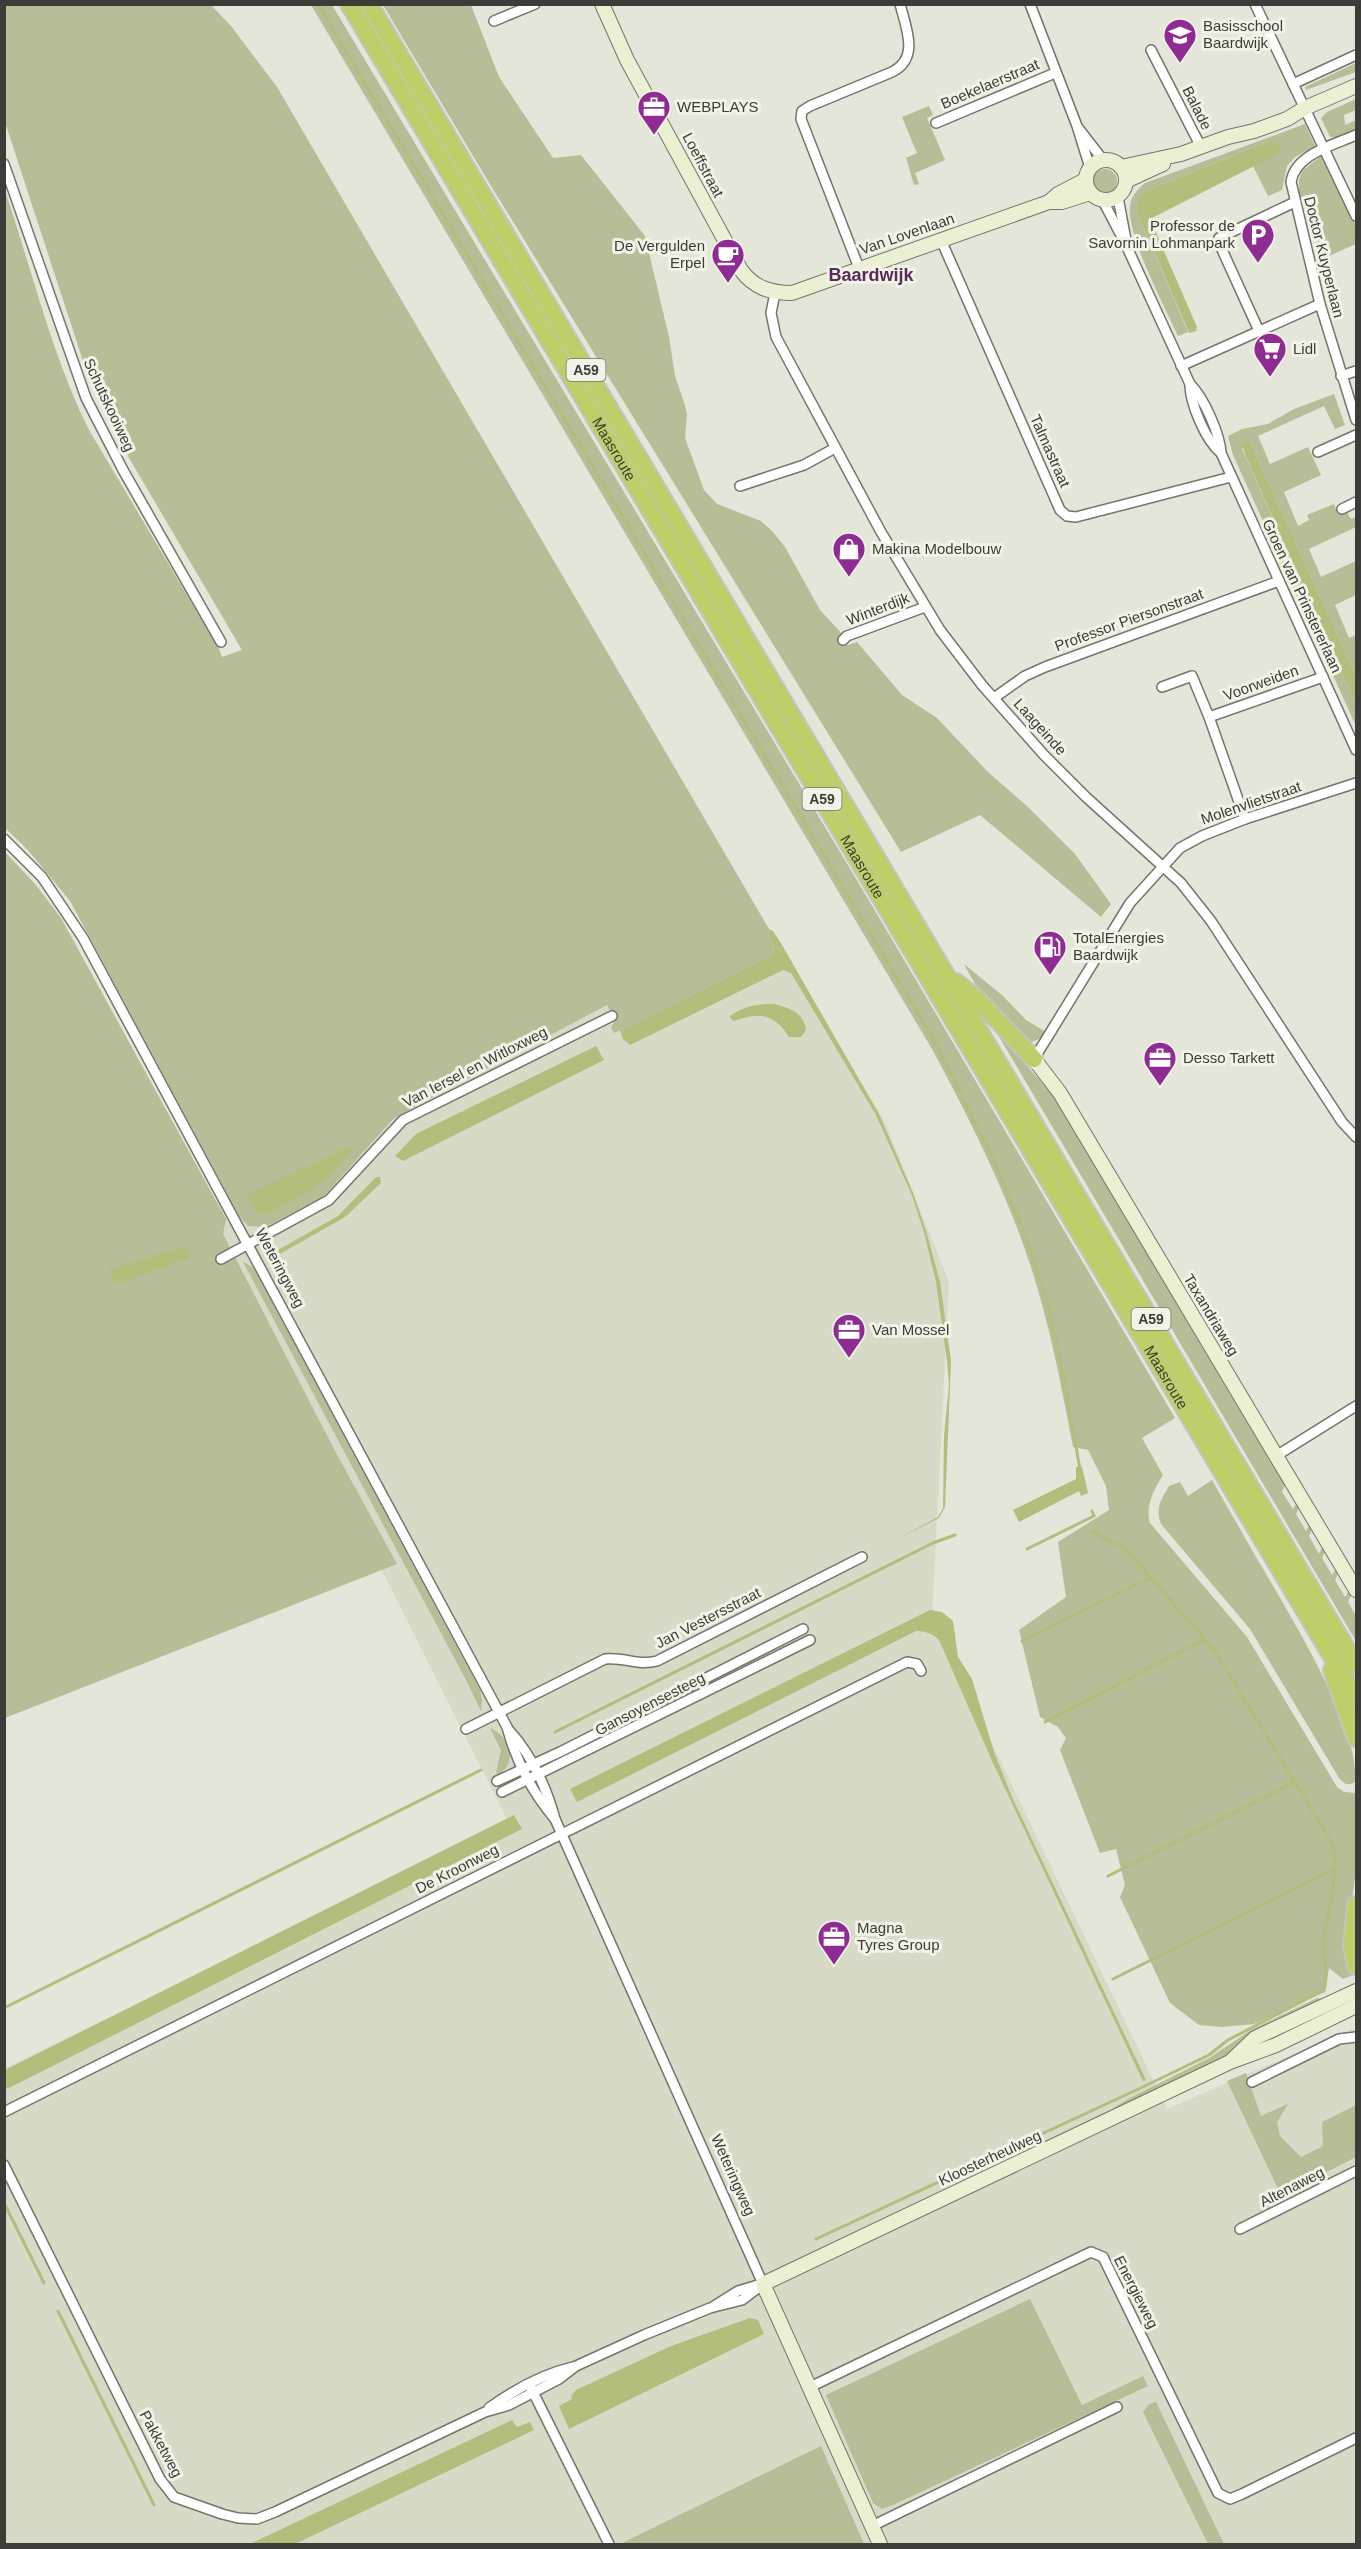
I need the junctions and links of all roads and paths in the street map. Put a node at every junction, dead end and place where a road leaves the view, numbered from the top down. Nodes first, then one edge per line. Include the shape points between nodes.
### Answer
1 (349, 4) edge
2 (369, 4) edge
3 (535, 4) edge
4 (602, 4) edge
5 (900, 4) edge
6 (1030, 4) edge
7 (1255, 4) edge
8 (494, 21) dead end
9 (1151, 50) dead end
10 (1356, 55) edge
11 (1056, 73) junction
12 (1293, 84) junction
13 (1356, 87) edge
14 (1305, 108) junction
15 (936, 123) dead end
16 (1077, 126) junction
17 (1356, 135) edge
18 (1201, 147) junction
19 (1325, 150) junction
20 (1181, 154) junction
21 (1103, 160) junction
22 (4, 165) edge
23 (1121, 167) junction
24 (1088, 180) junction
25 (1126, 181) junction
26 (1118, 197) junction
27 (1103, 201) junction
28 (1295, 202) junction
29 (1356, 216) edge
30 (941, 240) junction
31 (1126, 245) junction
32 (859, 268) junction
33 (775, 293) junction
34 (1320, 303) junction
35 (1259, 331) junction
36 (1181, 366) junction
37 (1356, 371) edge
38 (1341, 376) junction
39 (1356, 420) edge
40 (1356, 435) edge
41 (835, 448) junction
42 (1318, 452) dead end
43 (1231, 477) junction
44 (740, 486) dead end
45 (1356, 502) edge
46 (1342, 508) dead end
47 (1279, 580) junction
48 (925, 607) junction
49 (843, 640) dead end
50 (221, 642) dead end
51 (1323, 676) junction
52 (1162, 687) dead end
53 (994, 698) junction
54 (1209, 717) junction
55 (1356, 750) edge
56 (1356, 783) edge
57 (1245, 819) junction
58 (4, 839) edge
59 (1163, 866) junction
60 (945, 973) junction
61 (612, 1016) dead end
62 (1034, 1059) junction
63 (1356, 1137) edge
64 (248, 1245) junction
65 (221, 1259) dead end
66 (1356, 1406) edge
67 (1276, 1456) junction
68 (862, 1557) dead end
69 (1356, 1590) edge
70 (803, 1629) dead end
71 (1318, 1633) junction
72 (810, 1640) dead end
73 (1356, 1665) edge
74 (921, 1671) dead end
75 (1356, 1697) edge
76 (499, 1713) junction
77 (507, 1727) junction
78 (466, 1729) dead end
79 (1356, 1738) edge
80 (532, 1764) junction
81 (522, 1768) junction
82 (539, 1775) junction
83 (528, 1780) junction
84 (497, 1781) dead end
85 (502, 1792) dead end
86 (555, 1819) junction
87 (562, 1834) junction
88 (1356, 1905) edge
89 (1356, 1966) edge
90 (1356, 1991) edge
91 (1356, 2006) edge
92 (1356, 2037) edge
93 (1230, 2062) junction
94 (1252, 2082) dead end
95 (4, 2112) edge
96 (4, 2165) edge
97 (1356, 2171) edge
98 (1240, 2229) dead end
99 (764, 2284) junction
100 (810, 2387) junction
101 (531, 2388) junction
102 (1117, 2407) dead end
103 (1356, 2438) edge
104 (872, 2526) junction
105 (609, 2544) edge
106 (880, 2544) edge

1 - 71 highway, Maasroute / A59
2 - 60 highway, Maasroute / A59
3 - 8 street
4 - 33 main road, Loeffstraat via 627,60 741,270 755,285
5 - 32 street via 910,44 904,65 802,111 801,118
6 - 11 street
7 - 12 street
9 - 18 street, Balade
10 - 12 street
11 - 15 street, Boekelaerstraat
11 - 16 street
12 - 14 street
13 - 14 main road
14 - 18 main road via 1251,123
14 - 19 street
16 - 21 street
16 - 24 street
17 - 19 street, Doctor Kuyperlaan
18 - 20 main road
19 - 28 street, Doctor Kuyperlaan via 1302,161 1292,175
19 - 29 street
20 - 23 main road
20 - 25 main road
21 - 23 main road
21 - 24 main road
22 - 50 street, Schutskooiweg via 86,398
23 - 25 main road
24 - 27 main road
24 - 30 main road, Van Lovenlaan via 1049,201
25 - 26 main road
26 - 27 main road
26 - 31 street, Groen van Prinstererlaan
27 - 31 street, Groen van Prinstererlaan
28 - 34 street, Doctor Kuyperlaan
28 - 35 street via 1219,238
30 - 32 main road, Van Lovenlaan
30 - 43 street, Talmastraat via 1060,510 1067,516 1076,517
31 - 36 street, Groen van Prinstererlaan
32 - 33 main road, Van Lovenlaan via 792,293
33 - 41 street, Laageinde via 771,313 776,337
34 - 35 street
34 - 38 street, Doctor Kuyperlaan
35 - 36 street
36 - 43 street, Groen van Prinstererlaan via 1212,446 1221,453
37 - 38 street
38 - 39 street, Doctor Kuyperlaan
40 - 42 street
41 - 44 street via 804,465
41 - 48 street, Laageinde
43 - 47 street, Groen van Prinstererlaan
45 - 46 street
47 - 51 street, Groen van Prinstererlaan
47 - 53 street, Professor Piersonstraat via 1045,667
48 - 49 street, Winterdijk
48 - 53 street, Laageinde via 959,657
51 - 54 street, Voorweiden
51 - 55 street, Groen van Prinstererlaan
52 - 54 street, Voorweiden via 1192,676
53 - 59 street, Laageinde via 1086,797
54 - 57 street, Voorweiden
56 - 57 street, Molenvlietstraat
57 - 59 street, Molenvlietstraat via 1180,848
58 - 64 street, Weteringweg via 42,877 83,938
59 - 62 street, Molenvlietstraat via 1130,903
59 - 63 street, Laageinde via 1181,882 1211,921 1342,1122
60 - 62 highway, A59 via 978,1000
60 - 73 highway, Maasroute / A59
61 - 64 street, Van Iersel en Witloxweg via 403,1120 329,1200
62 - 67 main road, Taxandriaweg via 1060,1093
64 - 65 street, Van Iersel en Witloxweg
64 - 76 street, Weteringweg
66 - 67 street
67 - 69 main road, Taxandriaweg
68 - 76 street, Jan Vestersstraat via 657,1661 644,1664 605,1659
70 - 80 street, Gansoyensesteeg
71 - 75 highway, Maasroute / A59
71 - 79 highway, A59
72 - 82 street, Gansoyensesteeg
74 - 87 street, De Kroonweg via 917,1664 907,1662
76 - 77 street, Weteringweg
76 - 78 street, Jan Vestersstraat
77 - 80 street, Weteringweg
77 - 81 street, Weteringweg
80 - 81 street, Gansoyensesteeg
80 - 82 street, Weteringweg
81 - 83 street, Weteringweg
81 - 84 street, Gansoyensesteeg
82 - 83 street, Gansoyensesteeg
82 - 86 street, Weteringweg
83 - 85 street, Gansoyensesteeg
83 - 86 street, Weteringweg
86 - 87 street, Weteringweg
87 - 95 street, De Kroonweg
87 - 99 street, Weteringweg
88 - 89 highway via 1352,1937
90 - 93 main road, Kloosterheulweg via 1256,2038
91 - 93 main road, Kloosterheulweg via 1276,2045
92 - 94 street via 1339,2039
93 - 99 main road, Kloosterheulweg
96 - 101 street, Pakketweg via 160,2479 174,2497 237,2518 257,2519 509,2404
97 - 98 street, Altenaweg
99 - 100 main road, Weteringweg
99 - 101 street, Pakketweg via 738,2291 710,2308 576,2366 559,2379
100 - 103 street, Energieweg via 1091,2252 1103,2257 1218,2493 1230,2499
100 - 104 main road, Weteringweg
101 - 105 street
102 - 104 street
104 - 106 main road, Weteringweg

